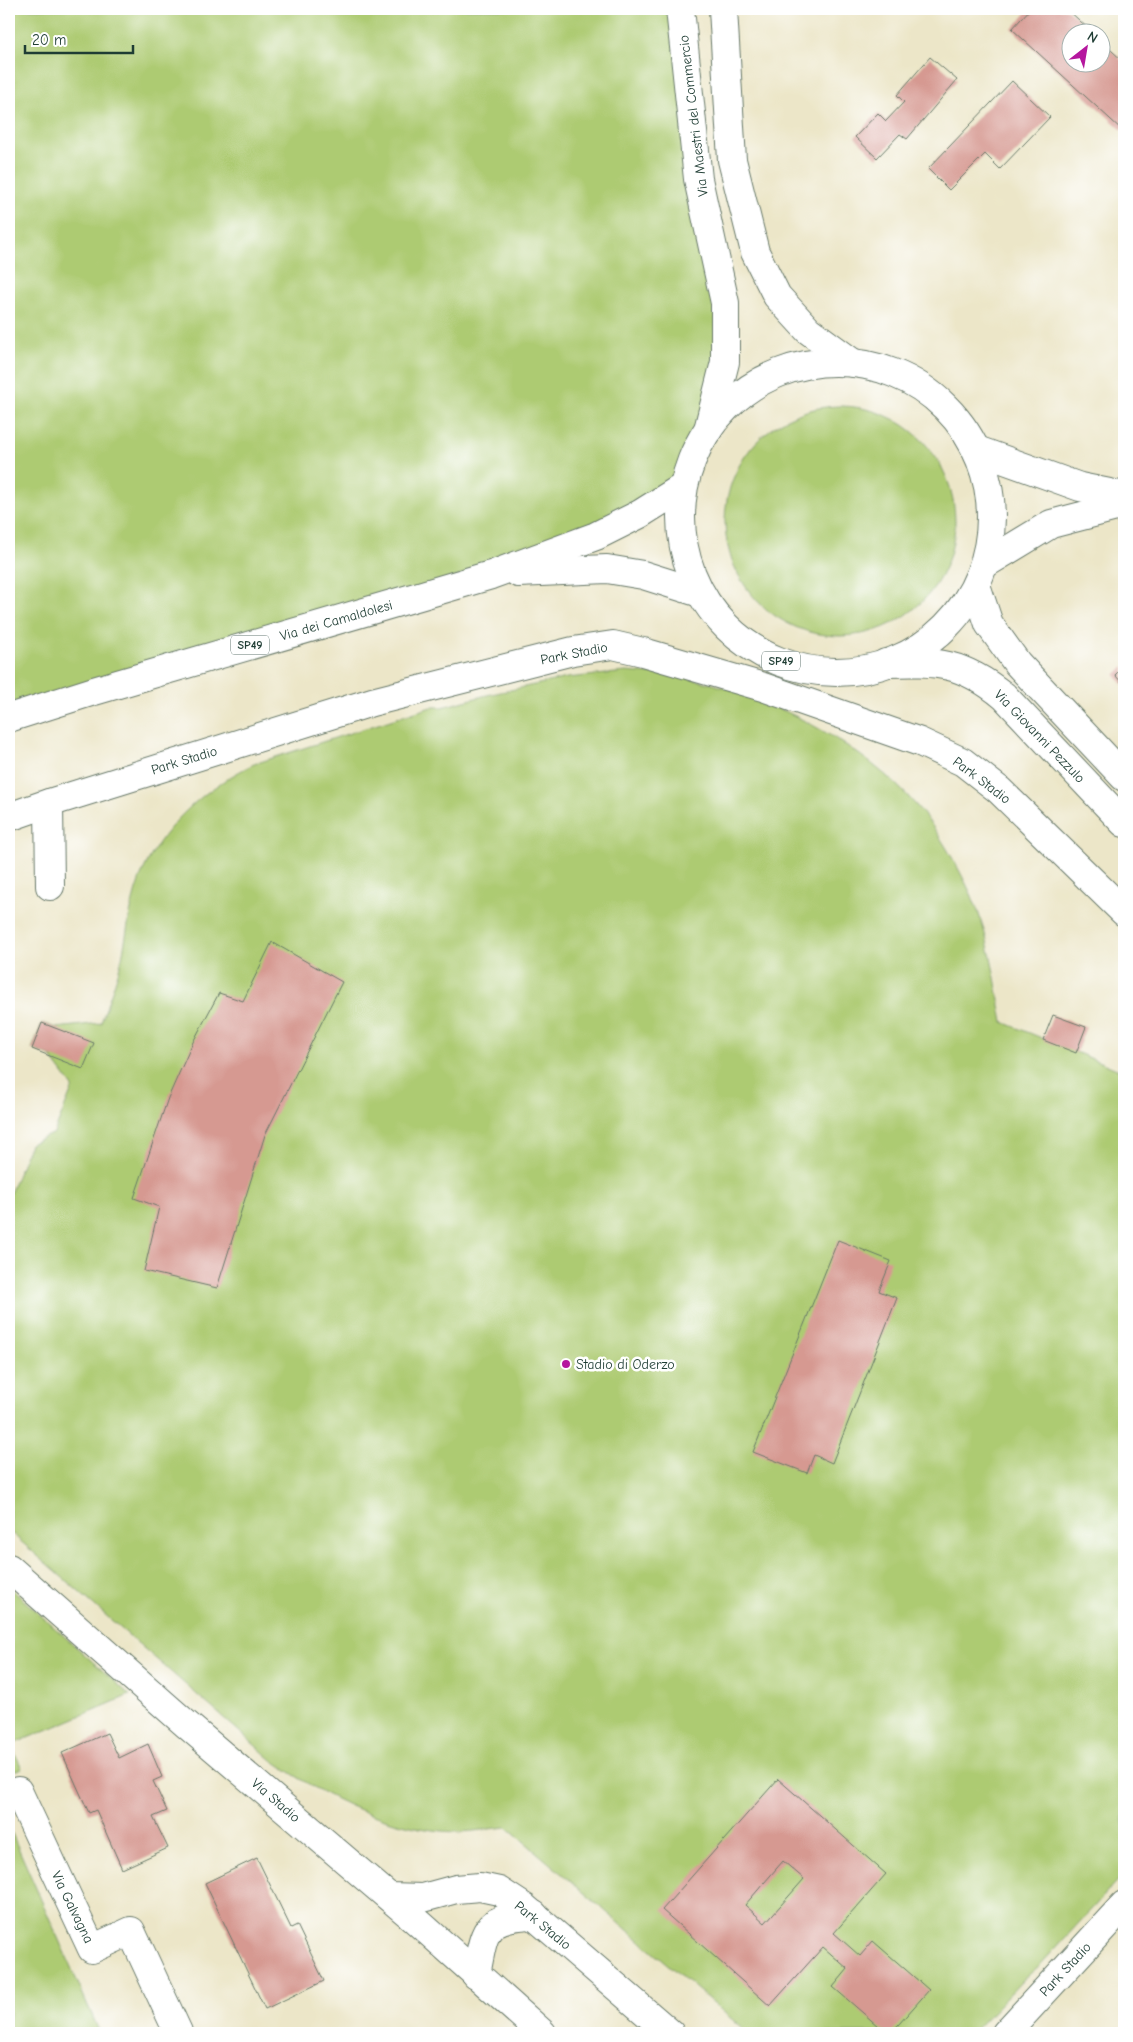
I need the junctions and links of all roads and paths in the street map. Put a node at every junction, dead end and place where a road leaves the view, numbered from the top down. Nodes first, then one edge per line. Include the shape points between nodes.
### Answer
1 (680, 9) edge
2 (723, 9) edge
3 (853, 363) junction
4 (708, 430) junction
5 (977, 450) junction
6 (683, 487) junction
7 (1124, 496) edge
8 (1124, 505) edge
9 (981, 574) junction
10 (491, 575) junction
11 (700, 593) junction
12 (886, 663) junction
13 (9, 718) edge
14 (1124, 777) edge
15 (49, 803) junction
16 (9, 817) edge
17 (1124, 823) edge
18 (50, 886) dead end
19 (1124, 912) edge
20 (9, 1568) edge
21 (9, 1796) edge
22 (389, 1897) junction
23 (1124, 1905) edge
24 (534, 1915) junction
25 (476, 1975) junction
26 (178, 2032) edge
27 (542, 2033) edge
28 (670, 2033) edge
29 (1006, 2033) edge

1 - 4 street, Via Maestri del Commercio via 698,179 725,303 725,362
2 - 3 street via 732,160 755,252 777,296 808,330
3 - 4 street, SP49 via 811,364 771,376 736,398
3 - 5 street, SP49 via 891,372 926,390 955,417
4 - 6 street, SP49 via 692,457
5 - 7 street via 1080,487
5 - 9 street, SP49 via 989,487 992,526
6 - 10 street, Via dei Camaldolesi / SP49 via 596,536
6 - 11 street, SP49 via 680,523 686,559
8 - 9 street, SP49 via 1051,524
9 - 12 street, SP49 via 970,598 946,628 908,656
9 - 14 street via 989,624 1017,663
10 - 11 street, Via dei Camaldolesi / SP49 via 607,569 643,575
10 - 13 street, Via dei Camaldolesi / SP49
11 - 12 street, SP49 via 730,631 769,658 815,672 863,671
12 - 17 street, Via Giovanni Pezzulo via 926,662 957,668 984,680 1017,710
15 - 16 street, Park Stadio
15 - 18 street
15 - 19 street, Park Stadio via 372,702 574,651 612,646 763,686 920,742 963,762 999,790
20 - 22 street, Via Stadio
21 - 26 street, Via Galvagna via 18,1792 92,1949 131,1931
22 - 24 street, Park Stadio via 424,1898 456,1889 480,1887 500,1891
22 - 25 street, Via Stadio
23 - 29 street, Park Stadio
24 - 25 street via 510,1916 494,1923 483,1939
24 - 28 street, Park Stadio
25 - 27 street, Via Stadio

